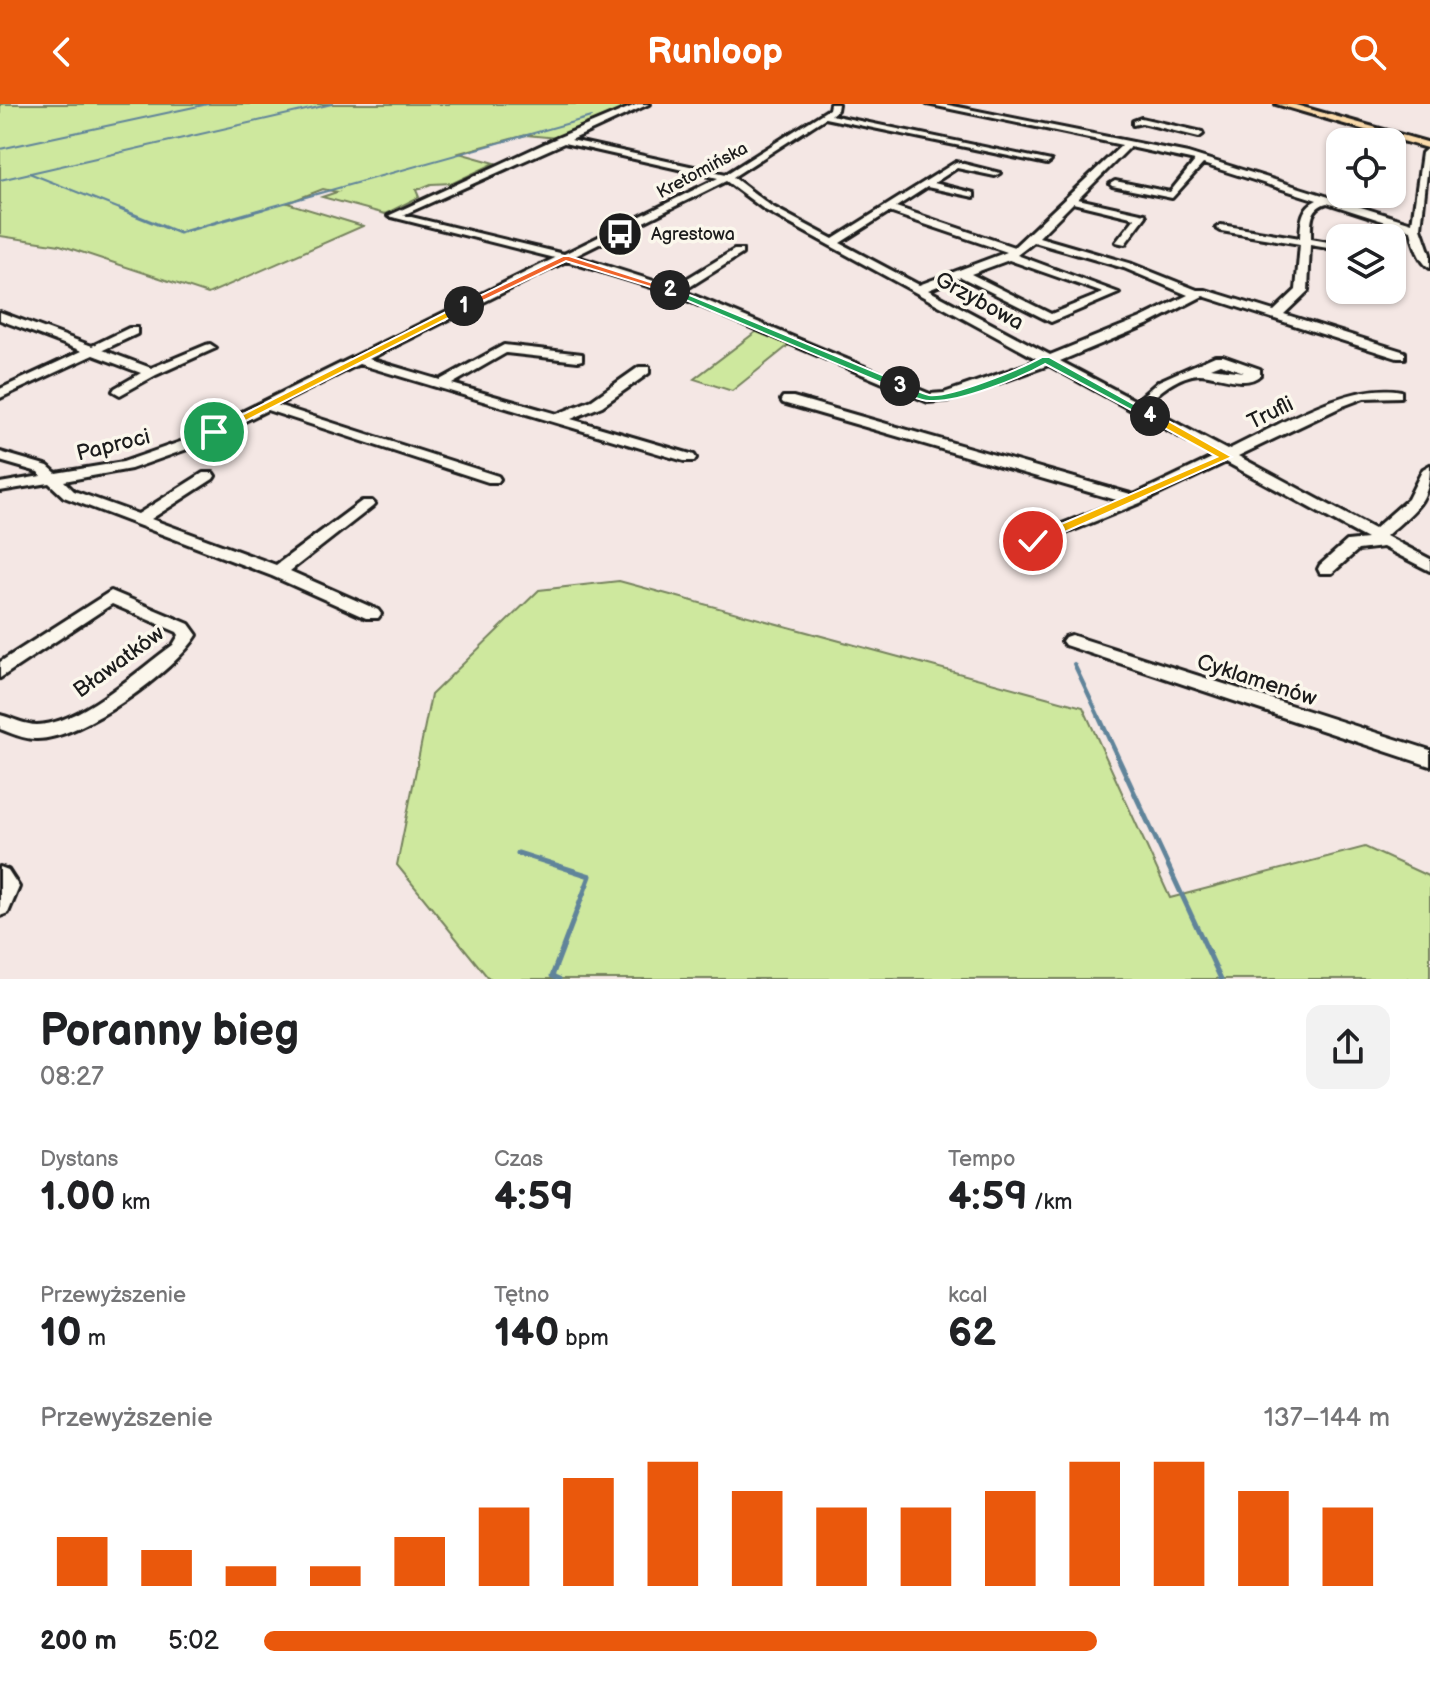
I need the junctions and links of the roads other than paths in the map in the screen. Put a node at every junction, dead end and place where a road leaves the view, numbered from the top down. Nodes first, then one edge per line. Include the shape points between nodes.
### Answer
1 (645, 104) edge
2 (834, 104) edge
3 (931, 104) edge
4 (1281, 104) edge
5 (1295, 104) edge
6 (826, 116) junction
7 (1136, 123) dead end
8 (1208, 125) dead end
9 (1199, 134) junction
10 (560, 140) junction
11 (1129, 143) junction
12 (1430, 145) edge
13 (1178, 154) junction
14 (1201, 160) junction
15 (1047, 161) dead end
16 (995, 173) dead end
17 (727, 177) junction
18 (926, 184) junction
19 (1115, 184) dead end
20 (971, 195) dead end
21 (1071, 200) junction
22 (1326, 200) edge
23 (1326, 200) edge
24 (888, 208) junction
25 (1353, 208) edge
26 (1416, 227) junction
27 (1221, 228) dead end
28 (1430, 229) edge
29 (1032, 238) junction
30 (1121, 242) dead end
31 (1305, 242) junction
32 (833, 243) junction
33 (1326, 245) edge
34 (738, 252) dead end
35 (1011, 253) junction
36 (566, 258) junction
37 (1430, 265) edge
38 (965, 275) junction
39 (920, 289) junction
40 (674, 291) junction
41 (1198, 293) junction
42 (1276, 315) junction
43 (0, 316) edge
44 (133, 331) dead end
45 (210, 348) dead end
46 (92, 352) junction
47 (1401, 355) dead end
48 (578, 357) dead end
49 (1045, 359) junction
50 (358, 360) junction
51 (644, 370) dead end
52 (1194, 370) dead end
53 (151, 372) junction
54 (318, 380) joint
55 (442, 384) junction
56 (120, 391) dead end
57 (0, 394) edge
58 (1396, 394) dead end
59 (788, 400) dead end
60 (267, 406) junction
61 (1137, 409) junction
62 (560, 418) junction
63 (0, 456) edge
64 (1226, 457) junction
65 (689, 458) dead end
66 (1430, 469) edge
67 (208, 476) dead end
68 (493, 479) dead end
69 (53, 480) junction
70 (0, 487) edge
71 (1135, 500) junction
72 (367, 504) dead end
73 (139, 520) junction
74 (1351, 523) junction
75 (1382, 539) junction
76 (1033, 541) dead end
77 (1353, 545) junction
78 (1430, 566) edge
79 (1326, 569) dead end
80 (278, 572) junction
81 (372, 614) dead end
82 (1071, 641) dead end
83 (0, 671) edge
84 (0, 722) edge
85 (1430, 758) edge
86 (0, 877) edge
87 (0, 906) edge

1 - 10 street
2 - 6 street, Kretomińska
3 - 11 street
4 - 12 main road
5 - 12 main road
6 - 15 street
6 - 17 street, Kretomińska
7 - 9 street
8 - 9 street
9 - 13 street
10 - 17 street
10 - 36 street via 393,216
11 - 13 street
11 - 21 street
12 - 26 street
13 - 14 street
14 - 19 street via 1172,195
14 - 22 street
16 - 18 street via 956,165
17 - 32 street, Grzybowa via 768,208
17 - 36 street, Kretomińska
18 - 20 street
18 - 24 street
21 - 29 street
21 - 30 street via 1141,216
23 - 31 street via 1309,209
24 - 32 street
24 - 35 street
25 - 26 street
26 - 28 street
26 - 37 street
27 - 31 street
29 - 35 street
29 - 41 street
31 - 33 street
31 - 42 street via 1302,291
32 - 39 street, Grzybowa
34 - 40 street
35 - 38 street
35 - 38 street via 1113,293 1051,318
36 - 40 street
36 - 50 street, Kretomińska
38 - 39 street
39 - 49 street, Grzybowa
40 - 49 street via 928,398 1026,370
41 - 42 street
41 - 49 street via 1145,321
42 - 47 street
43 - 46 street
44 - 46 street
45 - 53 street
46 - 53 street
46 - 57 street
48 - 55 street via 504,349
49 - 61 street, Grzybowa
50 - 54 street, Kretomińska
50 - 55 street
51 - 62 street via 597,403
52 - 61 street via 1161,383
53 - 56 street
54 - 60 street, Paproci
55 - 62 street
58 - 64 street, Trufli via 1363,394 1338,403
59 - 71 street
60 - 68 street
60 - 69 street, Paproci via 157,457
61 - 64 street, Grzybowa
62 - 65 street
63 - 69 street via 43,469
64 - 71 street, Trufli
64 - 74 street, Grzybowa
66 - 75 street via 1415,501
67 - 73 street
69 - 70 street, Paproci
69 - 73 street via 69,494
71 - 76 street, Trufli
72 - 80 street
73 - 80 street
74 - 75 street, Grzybowa
74 - 77 street via 1358,538
75 - 77 street
75 - 78 street, Grzybowa
77 - 79 street
80 - 81 street
82 - 85 street, Cyklamenów
83 - 84 street, Bławatków via 111,597 183,628 188,635 179,649 75,722 34,732
86 - 87 street via 8,887

